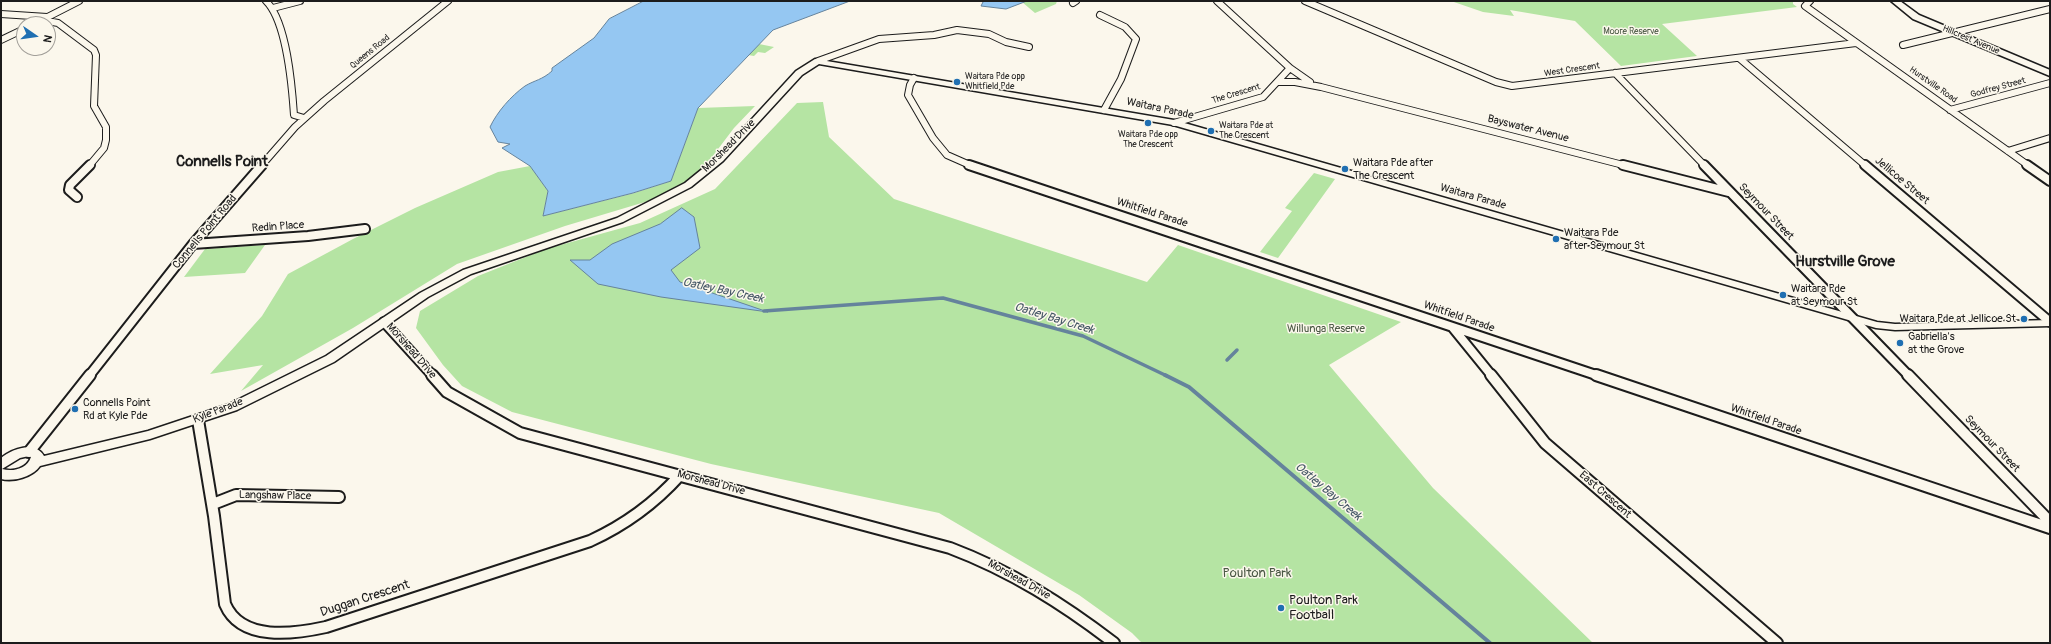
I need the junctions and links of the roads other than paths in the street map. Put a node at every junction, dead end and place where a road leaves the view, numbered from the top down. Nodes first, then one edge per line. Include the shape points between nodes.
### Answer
1 (79, 1) edge
2 (266, 1) edge
3 (300, 1) edge
4 (448, 1) edge
5 (1217, 1) edge
6 (1305, 1) edge
7 (1895, 1) edge
8 (1807, 3) edge
9 (273, 8) junction
10 (2050, 9) edge
11 (1, 14) edge
12 (1100, 15) dead end
13 (23, 16) edge
14 (49, 16) edge
15 (56, 21) edge
16 (16, 33) edge
17 (1953, 33) junction
18 (1, 40) edge
19 (1856, 43) junction
20 (1903, 45) dead end
21 (1029, 47) dead end
22 (1739, 58) junction
23 (818, 61) junction
24 (1290, 68) junction
25 (1615, 73) junction
26 (2050, 73) edge
27 (914, 78) junction
28 (1278, 82) junction
29 (2050, 83) edge
30 (1321, 87) junction
31 (1104, 110) junction
32 (1950, 110) junction
33 (304, 118) junction
34 (1174, 123) junction
35 (2050, 138) edge
36 (2008, 151) junction
37 (2050, 181) edge
38 (1729, 192) junction
39 (77, 197) dead end
40 (365, 229) dead end
41 (193, 244) junction
42 (1852, 320) junction
43 (384, 322) junction
44 (2050, 322) edge
45 (1453, 328) junction
46 (198, 420) junction
47 (33, 457) junction
48 (3, 461) edge
49 (680, 475) junction
50 (4, 479) edge
51 (339, 497) dead end
52 (213, 504) junction
53 (2050, 522) edge
54 (2050, 528) edge
55 (1114, 643) edge
56 (1777, 643) edge

1 - 14 street
2 - 9 street
3 - 9 street
4 - 33 street, Queens Road
5 - 24 street
6 - 25 street, West Crescent via 1505,85 1520,86
7 - 17 main road, Hillcrest Avenue via 1916,17
8 - 19 street, Hurstville Road
9 - 33 street via 291,74 293,113 296,117
10 - 17 street
11 - 13 street
12 - 31 street via 1134,32 1136,39 1121,79
15 - 39 street via 94,50 94,106 107,133 104,148 70,186 69,190
16 - 18 street
17 - 20 street
17 - 26 main road, Hillcrest Avenue
19 - 22 street, West Crescent
19 - 32 street, Hurstville Road
21 - 23 street, Morshead Drive via 1006,42 989,34 957,30 934,35 879,39
22 - 25 street, West Crescent
22 - 44 street, Jellicoe Street
23 - 27 street, Waitara Parade
23 - 43 street, Morshead Drive via 800,73 720,159 688,185 620,220 467,272 424,295
24 - 28 street, The Crescent
24 - 30 street, Bayswater Avenue via 1302,78
25 - 38 street, Seymour Street
27 - 31 street, Waitara Parade
27 - 45 street, Whitfield Parade via 908,96 933,138 947,155 953,158
28 - 30 street, Bayswater Avenue
28 - 34 street, The Crescent via 1266,95 1259,98
29 - 32 street, Godfrey Street
30 - 38 street, Bayswater Avenue
31 - 34 street, Waitara Parade
32 - 36 street, Hurstville Road
33 - 41 street, Connells Point Road
34 - 42 street, Waitara Parade
35 - 36 street
36 - 37 street, Hurstville Road
38 - 42 street, Seymour Street
40 - 41 street, Redin Place via 308,236
41 - 47 street, Connells Point Road
42 - 44 street, Waitara Parade via 1895,327
42 - 53 street, Seymour Street
43 - 46 street, Kyle Parade via 330,359 233,407
43 - 49 street, Morshead Drive via 447,392 520,432
45 - 54 street, Whitfield Parade
45 - 56 street, East Crescent via 1545,443
46 - 47 street, Kyle Parade via 143,437
46 - 52 street, Duggan Crescent
47 - 48 street, Kyle Parade via 17,454
47 - 50 street via 27,470
49 - 52 street, Duggan Crescent via 649,507 621,525 590,540 326,627 293,634 265,632 253,628 239,621 224,604
49 - 55 street, Morshead Drive via 923,539 977,557 1047,594
51 - 52 street, Langshaw Place via 236,495

